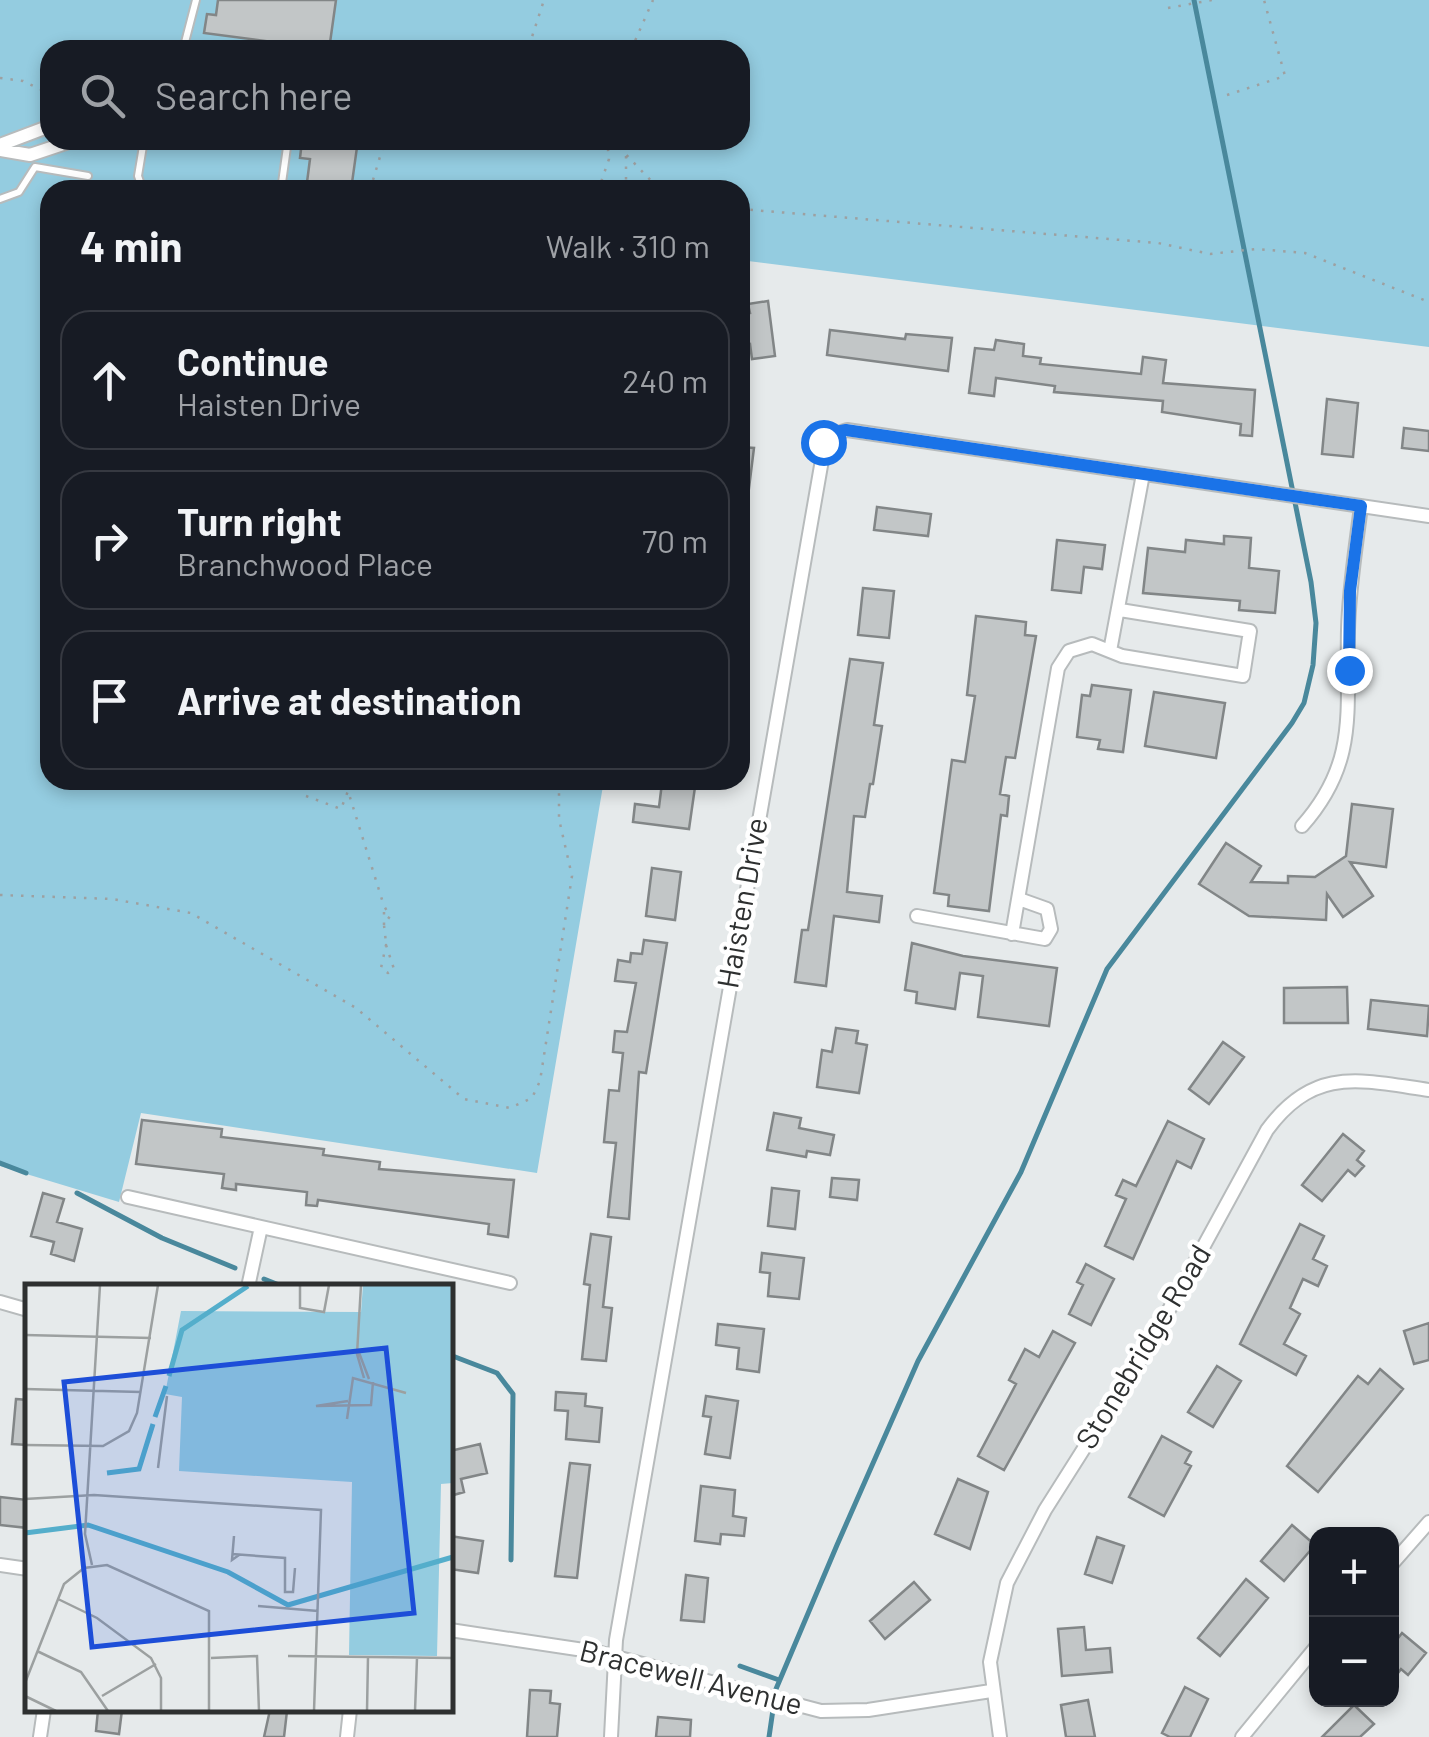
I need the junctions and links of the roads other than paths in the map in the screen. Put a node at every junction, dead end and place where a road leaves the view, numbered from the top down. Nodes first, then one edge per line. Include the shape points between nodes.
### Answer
1 (196, 0) edge
2 (186, 40) edge
3 (40, 130) edge
4 (0, 148) edge
5 (45, 150) edge
6 (142, 150) edge
7 (287, 150) edge
8 (88, 176) dead end
9 (139, 180) edge
10 (282, 180) edge
11 (0, 199) edge
12 (1142, 474) junction
13 (1361, 506) junction
14 (1429, 516) edge
15 (1120, 610) junction
16 (1110, 651) junction
17 (1302, 826) dead end
18 (1019, 899) junction
19 (918, 916) dead end
20 (1012, 934) junction
21 (1429, 1090) edge
22 (128, 1197) dead end
23 (261, 1227) junction
24 (510, 1283) dead end
25 (249, 1284) edge
26 (0, 1302) edge
27 (25, 1309) edge
28 (1429, 1522) edge
29 (1399, 1556) edge
30 (0, 1564) edge
31 (25, 1568) edge
32 (452, 1630) edge
33 (615, 1656) junction
34 (1309, 1656) edge
35 (990, 1691) junction
36 (44, 1712) edge
37 (350, 1712) edge
38 (40, 1737) edge
39 (347, 1737) edge
40 (611, 1737) edge
41 (1000, 1737) edge
42 (1242, 1737) edge

1 - 2 lane
3 - 4 street
4 - 5 street via 15,156
6 - 9 lane
7 - 10 lane
8 - 11 lane via 34,167 19,192
12 - 13 street, Haisten Drive
12 - 15 street
12 - 33 street, Haisten Drive via 846,430 823,442
13 - 14 street, Haisten Drive
13 - 17 street via 1341,760 1330,795
15 - 16 street
15 - 16 street via 1250,631 1244,676
16 - 18 street via 1076,647 1058,668
18 - 20 street
18 - 20 street via 1047,909 1051,929 1039,940
19 - 20 street
21 - 35 street, Stonebridge Road via 1352,1080 1319,1085 1290,1102 1267,1130 1152,1341 1016,1563 992,1634
22 - 23 street
23 - 24 street
23 - 25 street
26 - 27 street
28 - 29 street
30 - 31 street
32 - 33 street, Bracewell Avenue
33 - 35 street, Bracewell Avenue via 787,1704 851,1712
33 - 40 street, Haisten Drive
34 - 42 street
35 - 41 street, Stonebridge Road
36 - 38 street
37 - 39 street

